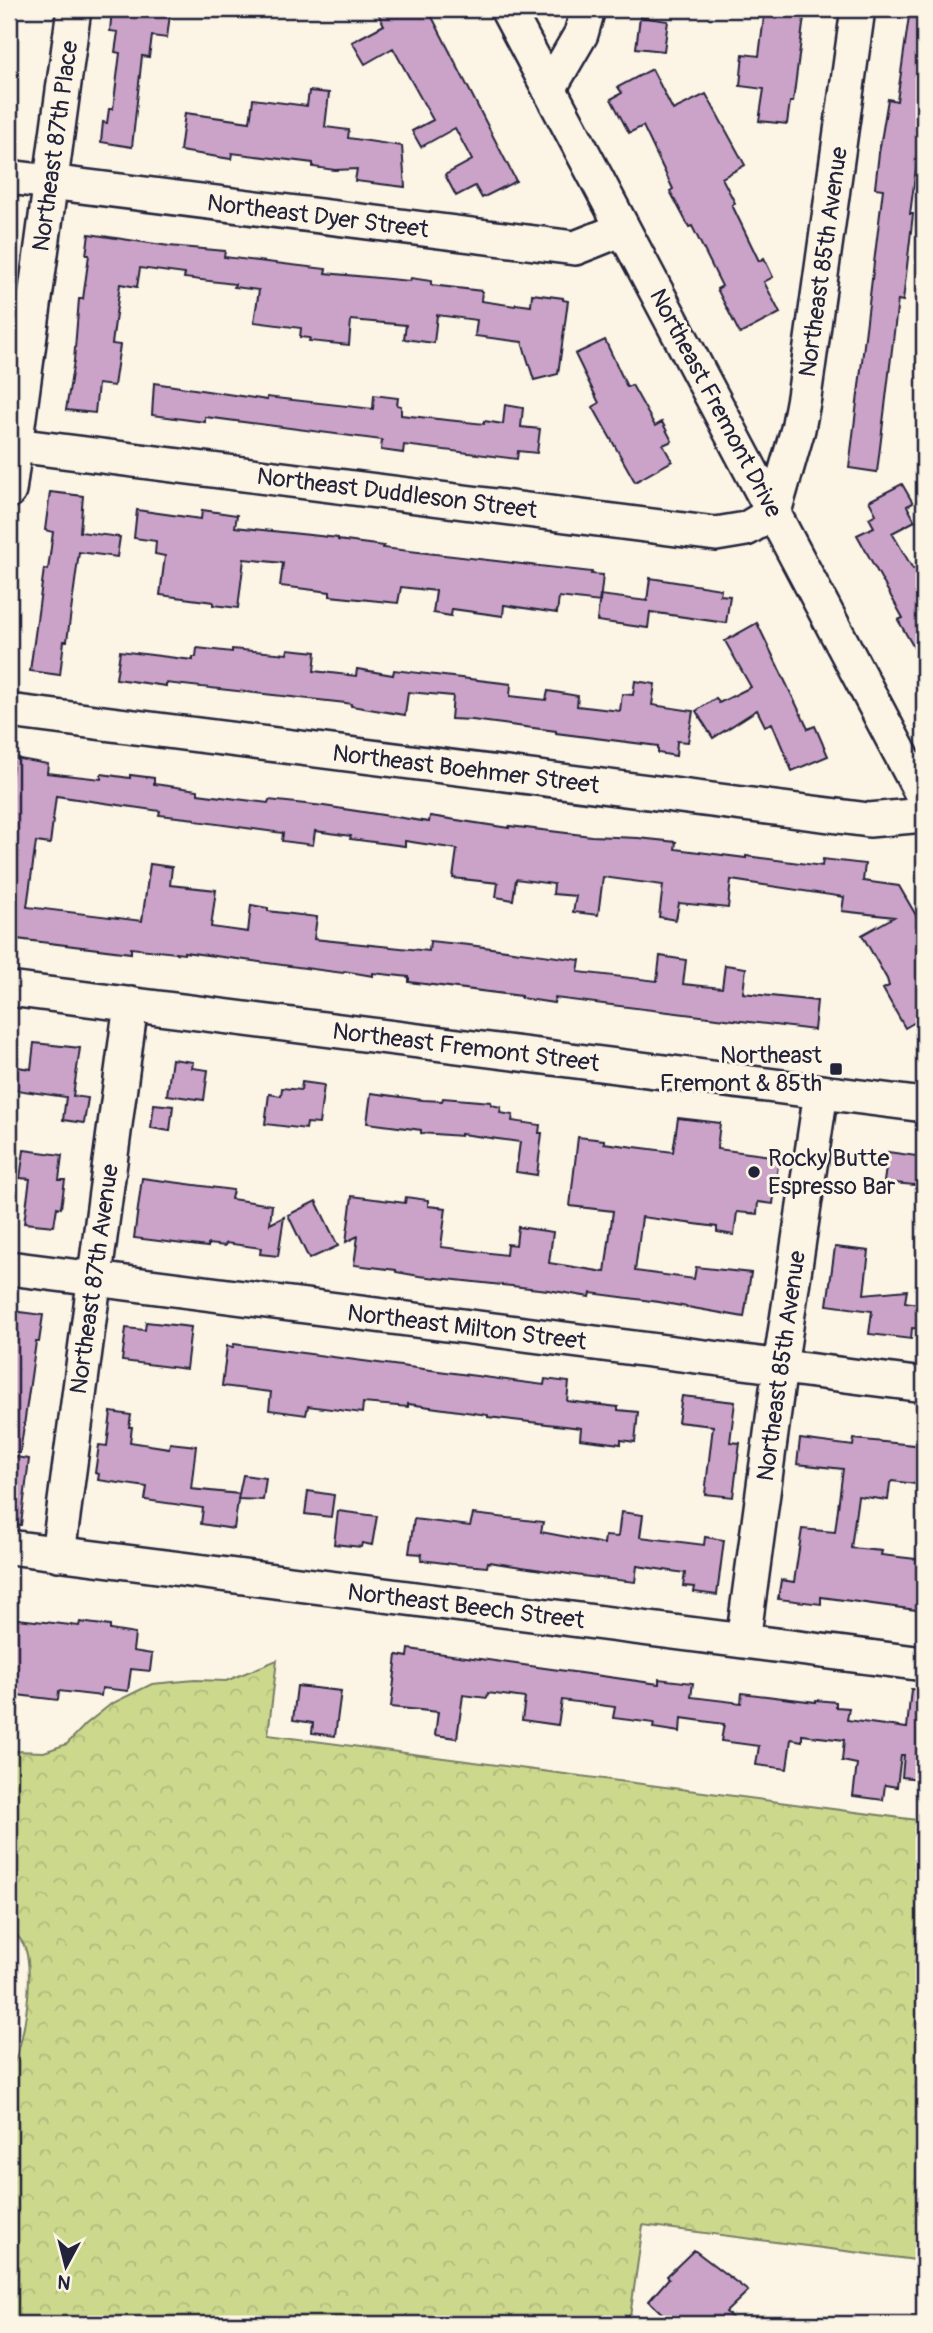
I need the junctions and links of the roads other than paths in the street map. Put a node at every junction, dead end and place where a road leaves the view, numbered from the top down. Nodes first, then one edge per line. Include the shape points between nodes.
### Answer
1 (74, 9) edge
2 (507, 9) edge
3 (588, 9) edge
4 (858, 9) edge
5 (549, 89) junction
6 (9, 177) edge
7 (50, 182) junction
8 (624, 229) junction
9 (15, 445) junction
10 (9, 491) edge
11 (774, 512) junction
12 (9, 711) edge
13 (924, 798) edge
14 (924, 815) edge
15 (9, 989) edge
16 (131, 1004) junction
17 (821, 1092) junction
18 (924, 1105) edge
19 (9, 1268) edge
20 (94, 1279) junction
21 (780, 1367) junction
22 (924, 1385) edge
23 (9, 1548) edge
24 (58, 1554) junction
25 (743, 1641) junction
26 (924, 1664) edge

1 - 7 street, Northeast 87th Place
2 - 5 street, Northeast Fremont Drive
3 - 5 street via 581,34
4 - 11 street, Northeast 85th Avenue via 804,397
5 - 8 street, Northeast Fremont Drive
6 - 7 street, Northeast Dyer Street
7 - 8 street, Northeast Dyer Street via 575,248
7 - 9 street, Northeast 87th Place
8 - 11 street, Northeast Fremont Drive
9 - 10 street, Northeast 87th Place
9 - 11 street, Northeast Duddleson Street via 716,534 746,529
11 - 13 street, Northeast Fremont Drive
12 - 14 street, Northeast Boehmer Street via 869,820
15 - 16 street, Northeast Fremont Street
16 - 17 street, Northeast Fremont Street
16 - 20 street, Northeast 87th Avenue
17 - 18 street, Northeast Fremont Street
17 - 21 street, Northeast 85th Avenue
19 - 20 street, Northeast Milton Street
20 - 21 street, Northeast Milton Street
20 - 24 street, Northeast 87th Avenue
21 - 22 street, Northeast Milton Street
21 - 25 street, Northeast 85th Avenue
23 - 24 street, Northeast Beech Street
24 - 25 street, Northeast Beech Street
25 - 26 street, Northeast Beech Street

